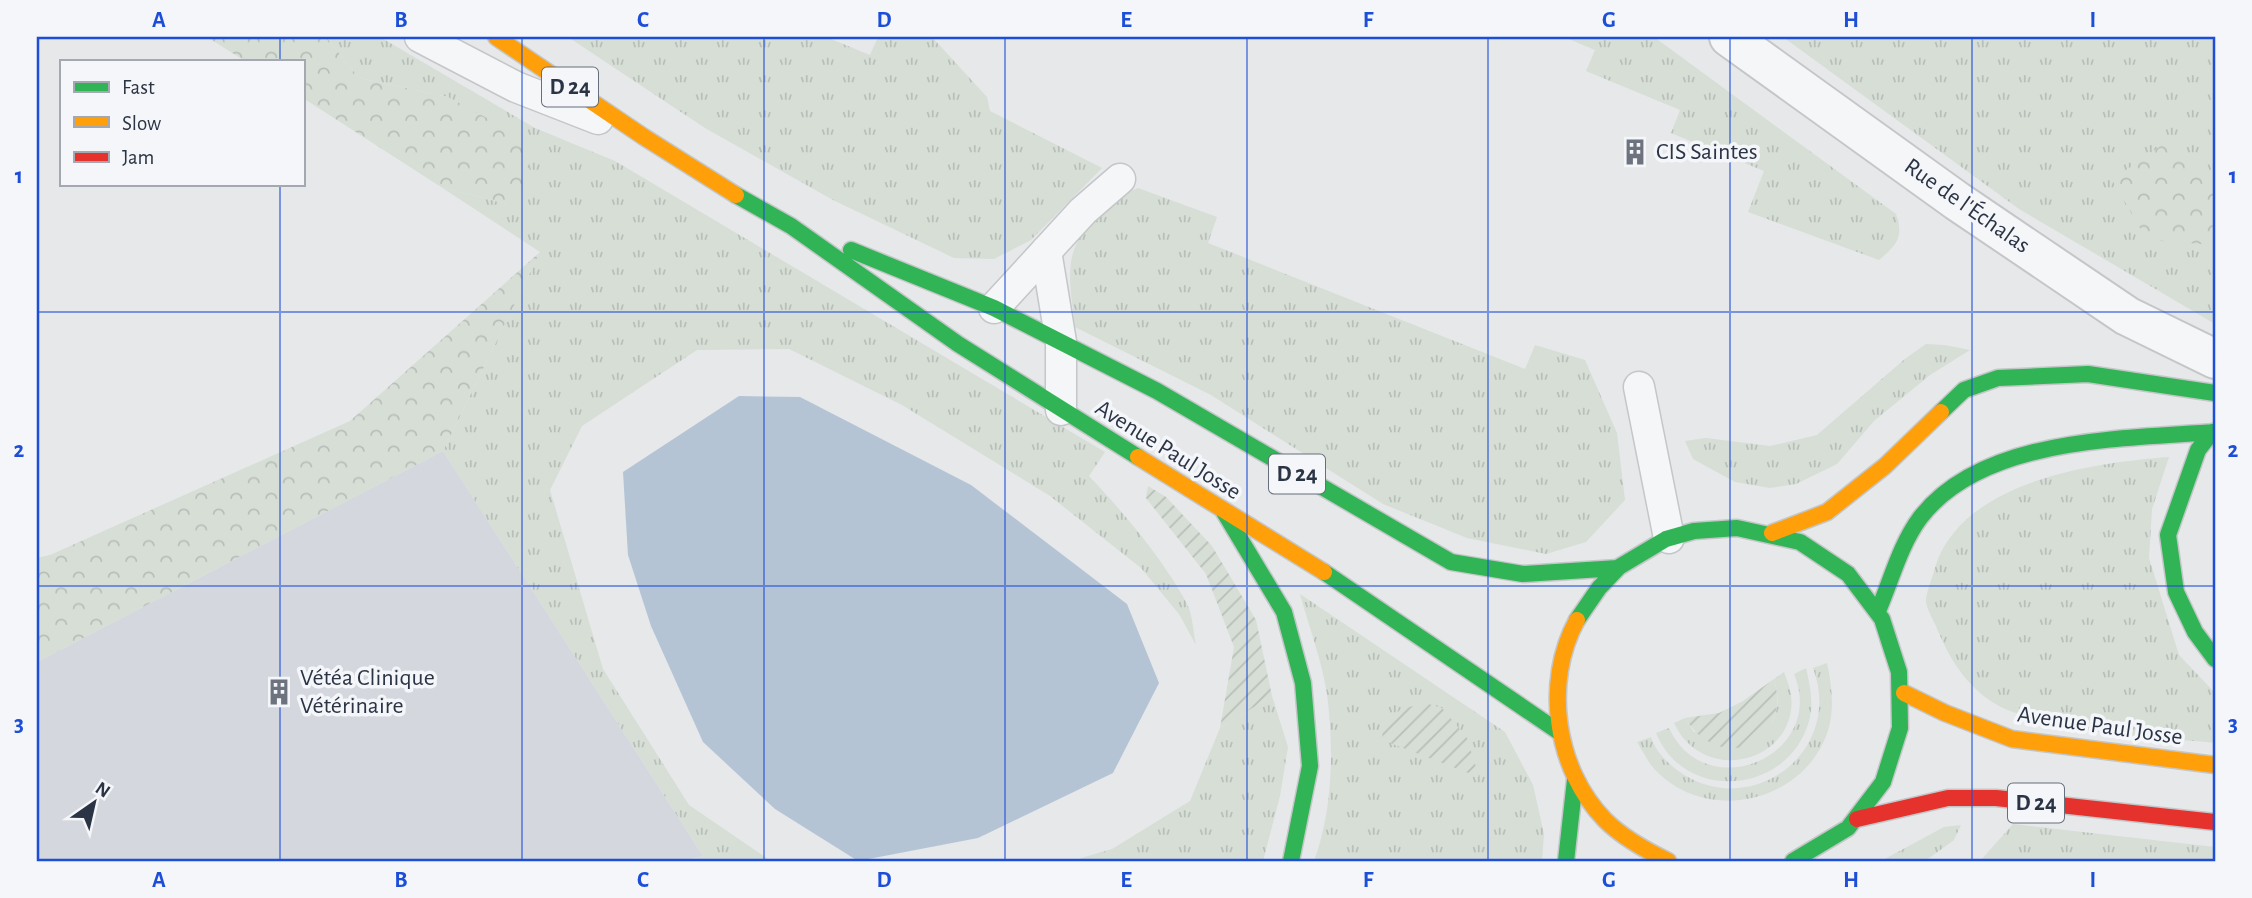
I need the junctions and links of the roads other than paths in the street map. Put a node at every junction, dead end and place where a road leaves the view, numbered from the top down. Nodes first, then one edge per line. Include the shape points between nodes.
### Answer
1 (421, 37) edge
2 (496, 37) edge
3 (521, 37) edge
4 (1729, 37) edge
5 (644, 137) junction
6 (1120, 179) dead end
7 (791, 226) junction
8 (1046, 251) junction
9 (994, 308) junction
10 (1061, 342) junction
11 (2215, 359) edge
12 (1639, 387) dead end
13 (2215, 393) edge
14 (1061, 410) junction
15 (2214, 432) edge
16 (1224, 512) junction
17 (1772, 533) junction
18 (1669, 538) junction
19 (1618, 568) junction
20 (1878, 611) junction
21 (2215, 659) edge
22 (1903, 693) junction
23 (1559, 732) junction
24 (2215, 765) edge
25 (1575, 780) junction
26 (1857, 819) junction
27 (2215, 822) edge
28 (1802, 859) edge
29 (1292, 861) edge
30 (1566, 861) edge
31 (1668, 861) edge

1 - 5 lane via 516,87
2 - 5 main road, Avenue Paul Josse / D 24
3 - 5 main road, Avenue Paul Josse / D 24
4 - 11 street, Rue de l'Échalas via 2127,316
5 - 7 main road, Avenue Paul Josse / D 24
6 - 8 lane
7 - 9 main road, Avenue Paul Josse / D 24
7 - 14 main road, Avenue Paul Josse / D 24
8 - 9 lane
8 - 10 lane
9 - 10 main road, Avenue Paul Josse / D 24
10 - 14 lane
10 - 19 main road, Avenue Paul Josse / D 24 via 1157,391 1451,562 1523,574
12 - 18 lane
13 - 17 main road via 2088,374 1998,378 1964,390 1885,466 1827,512
14 - 16 main road, Avenue Paul Josse / D 24
15 - 20 main road via 2076,445 1987,466 1939,496 1919,518
15 - 21 main road via 2197,450 2168,535 2176,592 2195,632
16 - 23 main road, Avenue Paul Josse / D 24 via 1293,551
16 - 29 main road via 1284,612 1303,683 1310,766
17 - 18 main road via 1714,528
17 - 20 main road via 1804,544 1832,561
18 - 19 main road
19 - 23 main road via 1592,595 1572,627 1557,685
20 - 22 main road via 1895,646
22 - 24 main road, Avenue Paul Josse via 2012,739
22 - 26 main road via 1898,746 1883,783
23 - 25 main road
25 - 30 main road
25 - 31 main road via 1610,826
26 - 27 main road, D 24 via 1948,798 1996,798
26 - 28 main road

